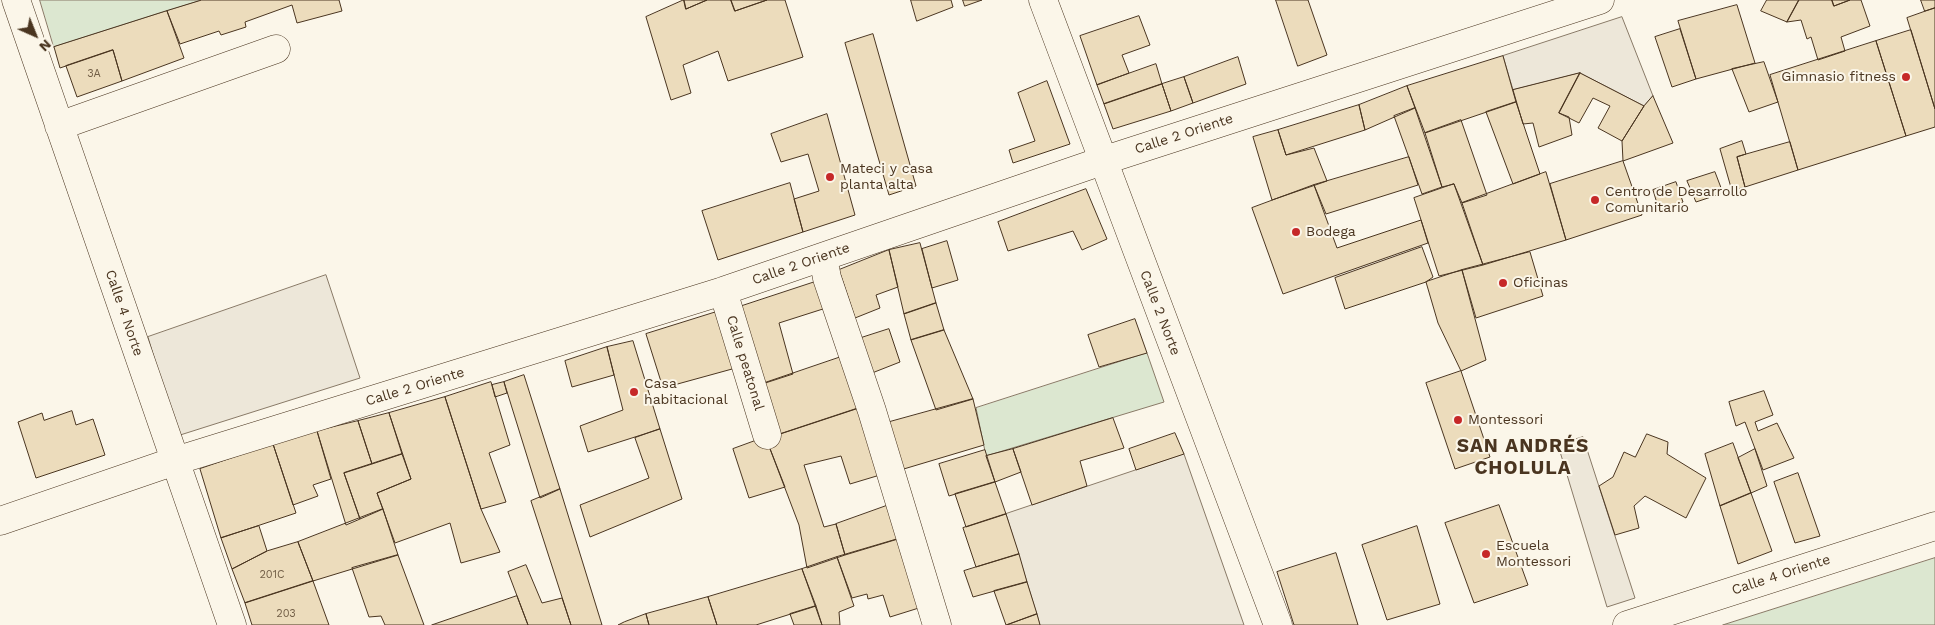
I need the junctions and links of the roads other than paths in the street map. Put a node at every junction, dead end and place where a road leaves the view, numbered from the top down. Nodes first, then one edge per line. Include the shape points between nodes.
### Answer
1 (16, 0) edge
2 (1043, 0) edge
3 (1600, 0) edge
4 (276, 48) dead end
5 (59, 126) junction
6 (1102, 160) junction
7 (823, 257) junction
8 (724, 291) junction
9 (767, 435) dead end
10 (176, 461) junction
11 (0, 521) edge
12 (1935, 526) edge
13 (232, 625) edge
14 (937, 625) edge
15 (1278, 625) edge
16 (1627, 625) edge

1 - 5 street, Calle 4 Norte
2 - 6 street, Calle 2 Norte
3 - 6 street, Calle 2 Oriente
4 - 5 street
5 - 10 street, Calle 4 Norte
6 - 7 street, Calle 2 Oriente
6 - 15 street, Calle 2 Norte
7 - 8 street, Calle 2 Oriente
7 - 14 street
8 - 9 street, Calle peatonal
8 - 10 street, Calle 2 Oriente
10 - 11 street, Calle 2 Oriente
10 - 13 street, Calle 4 Norte
12 - 16 street, Calle 4 Oriente

